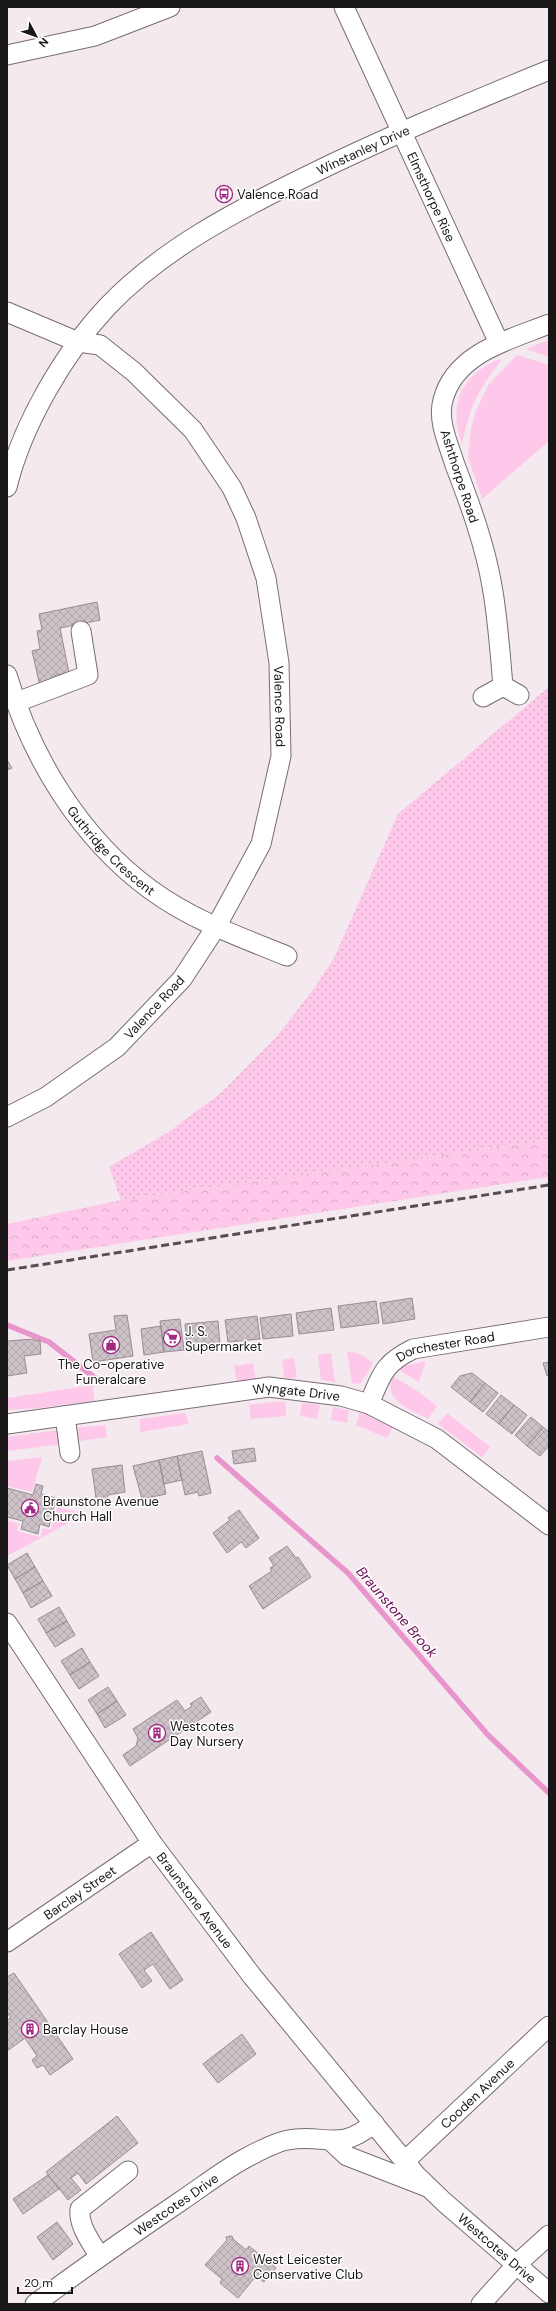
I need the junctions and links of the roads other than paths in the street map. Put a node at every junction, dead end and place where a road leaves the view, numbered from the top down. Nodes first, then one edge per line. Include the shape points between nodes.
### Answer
1 (170, 7) edge
2 (344, 7) edge
3 (7, 55) edge
4 (549, 70) edge
5 (402, 130) junction
6 (7, 312) edge
7 (549, 324) edge
8 (78, 342) junction
9 (500, 343) junction
10 (7, 487) edge
11 (81, 631) dead end
12 (7, 675) edge
13 (483, 698) dead end
14 (17, 702) junction
15 (216, 927) junction
16 (287, 956) dead end
17 (7, 1117) edge
18 (549, 1327) edge
19 (369, 1404) junction
20 (66, 1416) junction
21 (7, 1424) edge
22 (70, 1452) dead end
23 (549, 1526) edge
24 (7, 1623) edge
25 (152, 1843) junction
26 (7, 1942) edge
27 (549, 2026) edge
28 (374, 2123) junction
29 (331, 2141) junction
30 (405, 2161) junction
31 (128, 2171) dead end
32 (428, 2187) junction
33 (549, 2235) edge
34 (99, 2256) junction
35 (517, 2264) junction
36 (549, 2293) edge
37 (35, 2304) edge
38 (482, 2304) edge

1 - 3 street via 95,36
2 - 5 street, Elmsthorpe Rise
4 - 5 street, Winstanley Drive
5 - 8 street, Winstanley Drive via 275,191 178,248 135,281 108,306
5 - 9 street, Elmsthorpe Rise
6 - 8 street, Valence Road
7 - 9 street, Ashthorpe Road
8 - 10 street via 36,408
8 - 15 street, Valence Road via 100,345 134,372 193,430 232,488 246,518 266,578 279,663 281,756 261,844
9 - 13 street, Ashthorpe Road via 467,361 453,378 443,400 442,421 478,529 492,586 511,690
11 - 14 street via 88,675
12 - 14 street, Guthridge Crescent
14 - 15 street, Guthridge Crescent via 45,770 81,821 115,859 151,890
15 - 16 street, Guthridge Crescent
15 - 17 street, Valence Road via 182,978 117,1047 46,1097
18 - 19 street, Dorchester Road via 413,1349 396,1358 385,1368
19 - 20 street, Wyngate Drive via 341,1396 269,1387
19 - 23 street, Wyngate Drive via 437,1439
20 - 21 street, Wyngate Drive
20 - 22 street
24 - 25 street, Braunstone Avenue
25 - 26 street, Barclay Street
25 - 28 street, Braunstone Avenue via 252,1976
27 - 30 street, Cooden Avenue
28 - 29 street, Westcotes Drive via 356,2136
28 - 30 street, Braunstone Avenue
29 - 32 street, Westcotes Drive via 347,2156
29 - 34 street, Westcotes Drive via 287,2140 244,2159
30 - 32 street, Westcotes Drive
31 - 34 street via 80,2209 80,2219
32 - 35 street, Westcotes Drive
33 - 35 street
34 - 37 street, Westcotes Drive
35 - 36 street, Westcotes Drive
35 - 38 street

